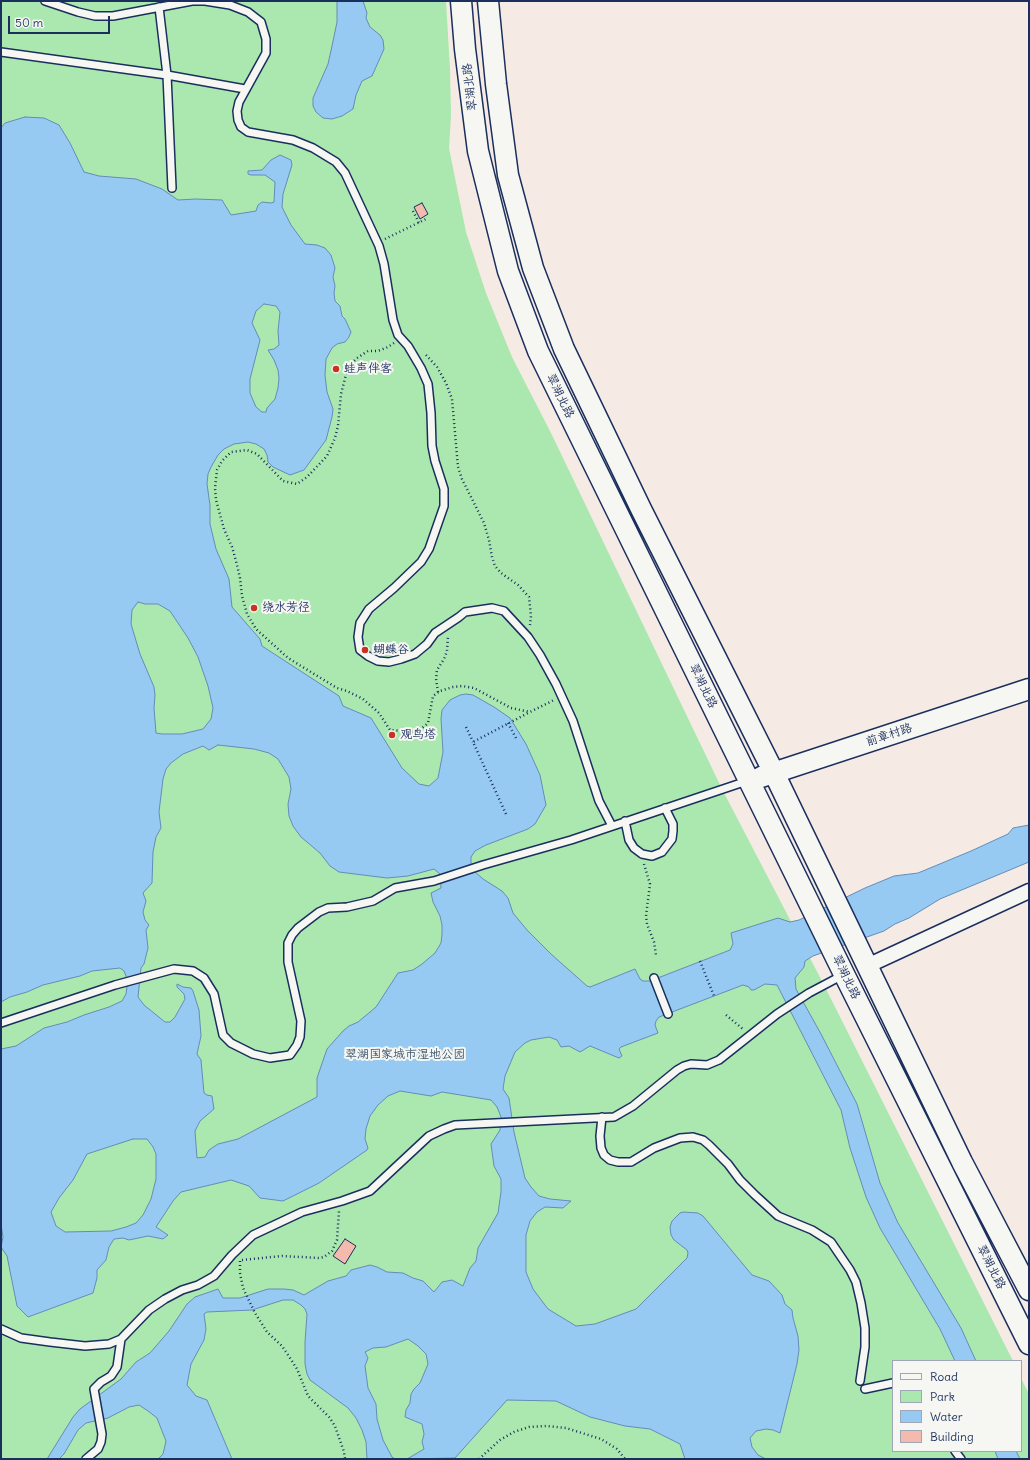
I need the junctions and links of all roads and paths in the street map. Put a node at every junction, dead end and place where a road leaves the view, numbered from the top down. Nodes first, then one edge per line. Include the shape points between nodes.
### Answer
1 (45, 1) edge
2 (148, 1) edge
3 (192, 1) edge
4 (461, 1) edge
5 (488, 1) edge
6 (159, 7) junction
7 (144, 10) junction
8 (1, 52) edge
9 (167, 75) junction
10 (245, 90) junction
11 (172, 188) dead end
12 (413, 211) dead end
13 (426, 218) dead end
14 (419, 223) junction
15 (378, 243) junction
16 (401, 338) junction
17 (408, 346) junction
18 (447, 625) junction
19 (528, 637) junction
20 (1029, 689) edge
21 (438, 692) junction
22 (561, 696) junction
23 (530, 712) junction
24 (508, 724) junction
25 (466, 727) dead end
26 (517, 740) dead end
27 (473, 742) junction
28 (774, 773) junction
29 (750, 781) junction
30 (665, 808) junction
31 (506, 814) dead end
32 (625, 821) junction
33 (612, 826) junction
34 (643, 854) junction
35 (1029, 891) edge
36 (656, 955) dead end
37 (700, 961) dead end
38 (867, 966) junction
39 (844, 974) junction
40 (654, 978) dead end
41 (714, 996) dead end
42 (668, 1014) dead end
43 (726, 1015) dead end
44 (1, 1023) edge
45 (750, 1035) junction
46 (602, 1118) junction
47 (339, 1202) junction
48 (241, 1247) junction
49 (240, 1260) junction
50 (1029, 1290) edge
51 (1, 1329) edge
52 (121, 1339) junction
53 (1029, 1344) edge
54 (860, 1381) dead end
55 (892, 1383) edge
56 (864, 1389) dead end
57 (86, 1459) edge
58 (345, 1459) edge
59 (479, 1459) edge
60 (625, 1459) edge

1 - 7 lane via 95,16 113,16
2 - 7 lane
3 - 6 lane
3 - 10 lane via 230,5 248,12 261,22 266,39 266,53
4 - 29 street, 翠湖北路 via 478,151 508,271 538,351
5 - 28 street, 翠湖北路 via 508,175 533,268 564,349 641,509
6 - 7 lane
6 - 9 lane
8 - 9 lane
9 - 10 lane
9 - 11 lane
10 - 15 lane via 237,111 241,127 248,132 293,140 336,162 354,191
12 - 14 path
13 - 14 path
14 - 15 path
15 - 16 lane via 393,320
16 - 17 lane
16 - 21 path via 378,351 368,351 348,367 341,394 335,438 328,456 307,477 297,484 283,481 257,454 247,450 231,452 217,470 216,500 236,561 246,614 267,640 288,658 337,688 347,690 363,699 379,713 390,730 418,732 428,723 433,696
17 - 18 lane via 428,384 432,446 444,489 444,506 430,549 421,562 369,610 360,623 360,650 378,661 401,659 415,654 435,633
17 - 19 path via 431,359 446,383 454,413 458,467 484,523 496,566 500,573 518,585 529,597 531,616
18 - 19 lane via 465,612 492,608 504,612
18 - 21 path via 447,650 436,670
19 - 22 lane
20 - 28 street, 前章村路
21 - 23 path via 453,687 474,688 512,708
22 - 23 path
22 - 33 lane via 573,722 599,801
23 - 24 path
24 - 26 path
24 - 27 path
25 - 27 path
27 - 31 path
28 - 29 street, 前章村路
28 - 38 street, 翠湖北路
29 - 30 lane
29 - 39 street, 翠湖北路
30 - 32 lane
30 - 34 lane via 673,824 672,839 662,852 652,856
32 - 33 lane
32 - 34 lane via 634,848
33 - 44 lane via 434,881 395,888 373,901 328,908 309,919 292,935 288,943 292,983 301,1021 300,1037 290,1055 270,1058 253,1054 231,1043 223,1035 210,986 204,978 193,971 174,969 147,976
34 - 36 path via 650,884 647,924
35 - 38 street
37 - 41 path
38 - 50 street, 翠湖北路 via 962,1162
39 - 45 lane via 809,993
39 - 53 street, 翠湖北路
40 - 42 lane
43 - 45 path
45 - 46 lane via 719,1060 707,1065 684,1066 633,1106 614,1117
46 - 47 lane via 455,1124 429,1136 370,1192
46 - 54 lane via 602,1148 604,1155 610,1160 631,1162 654,1148 680,1138 693,1137 703,1140 728,1164 747,1188 778,1216 812,1230 831,1242 856,1282 861,1303 865,1347
47 - 48 lane via 302,1212 281,1221 253,1235
47 - 49 path via 337,1240 332,1250 324,1257 282,1256
48 - 49 path
48 - 52 lane via 214,1276 171,1296 149,1310
49 - 58 path via 245,1293 255,1313 290,1358 308,1396 335,1426
51 - 52 lane via 22,1338 85,1346 109,1344
52 - 57 lane via 117,1367 111,1376 94,1389 101,1426 101,1442
55 - 56 lane
59 - 60 path via 500,1440 514,1432 529,1427 546,1426 566,1428 601,1439 617,1448

